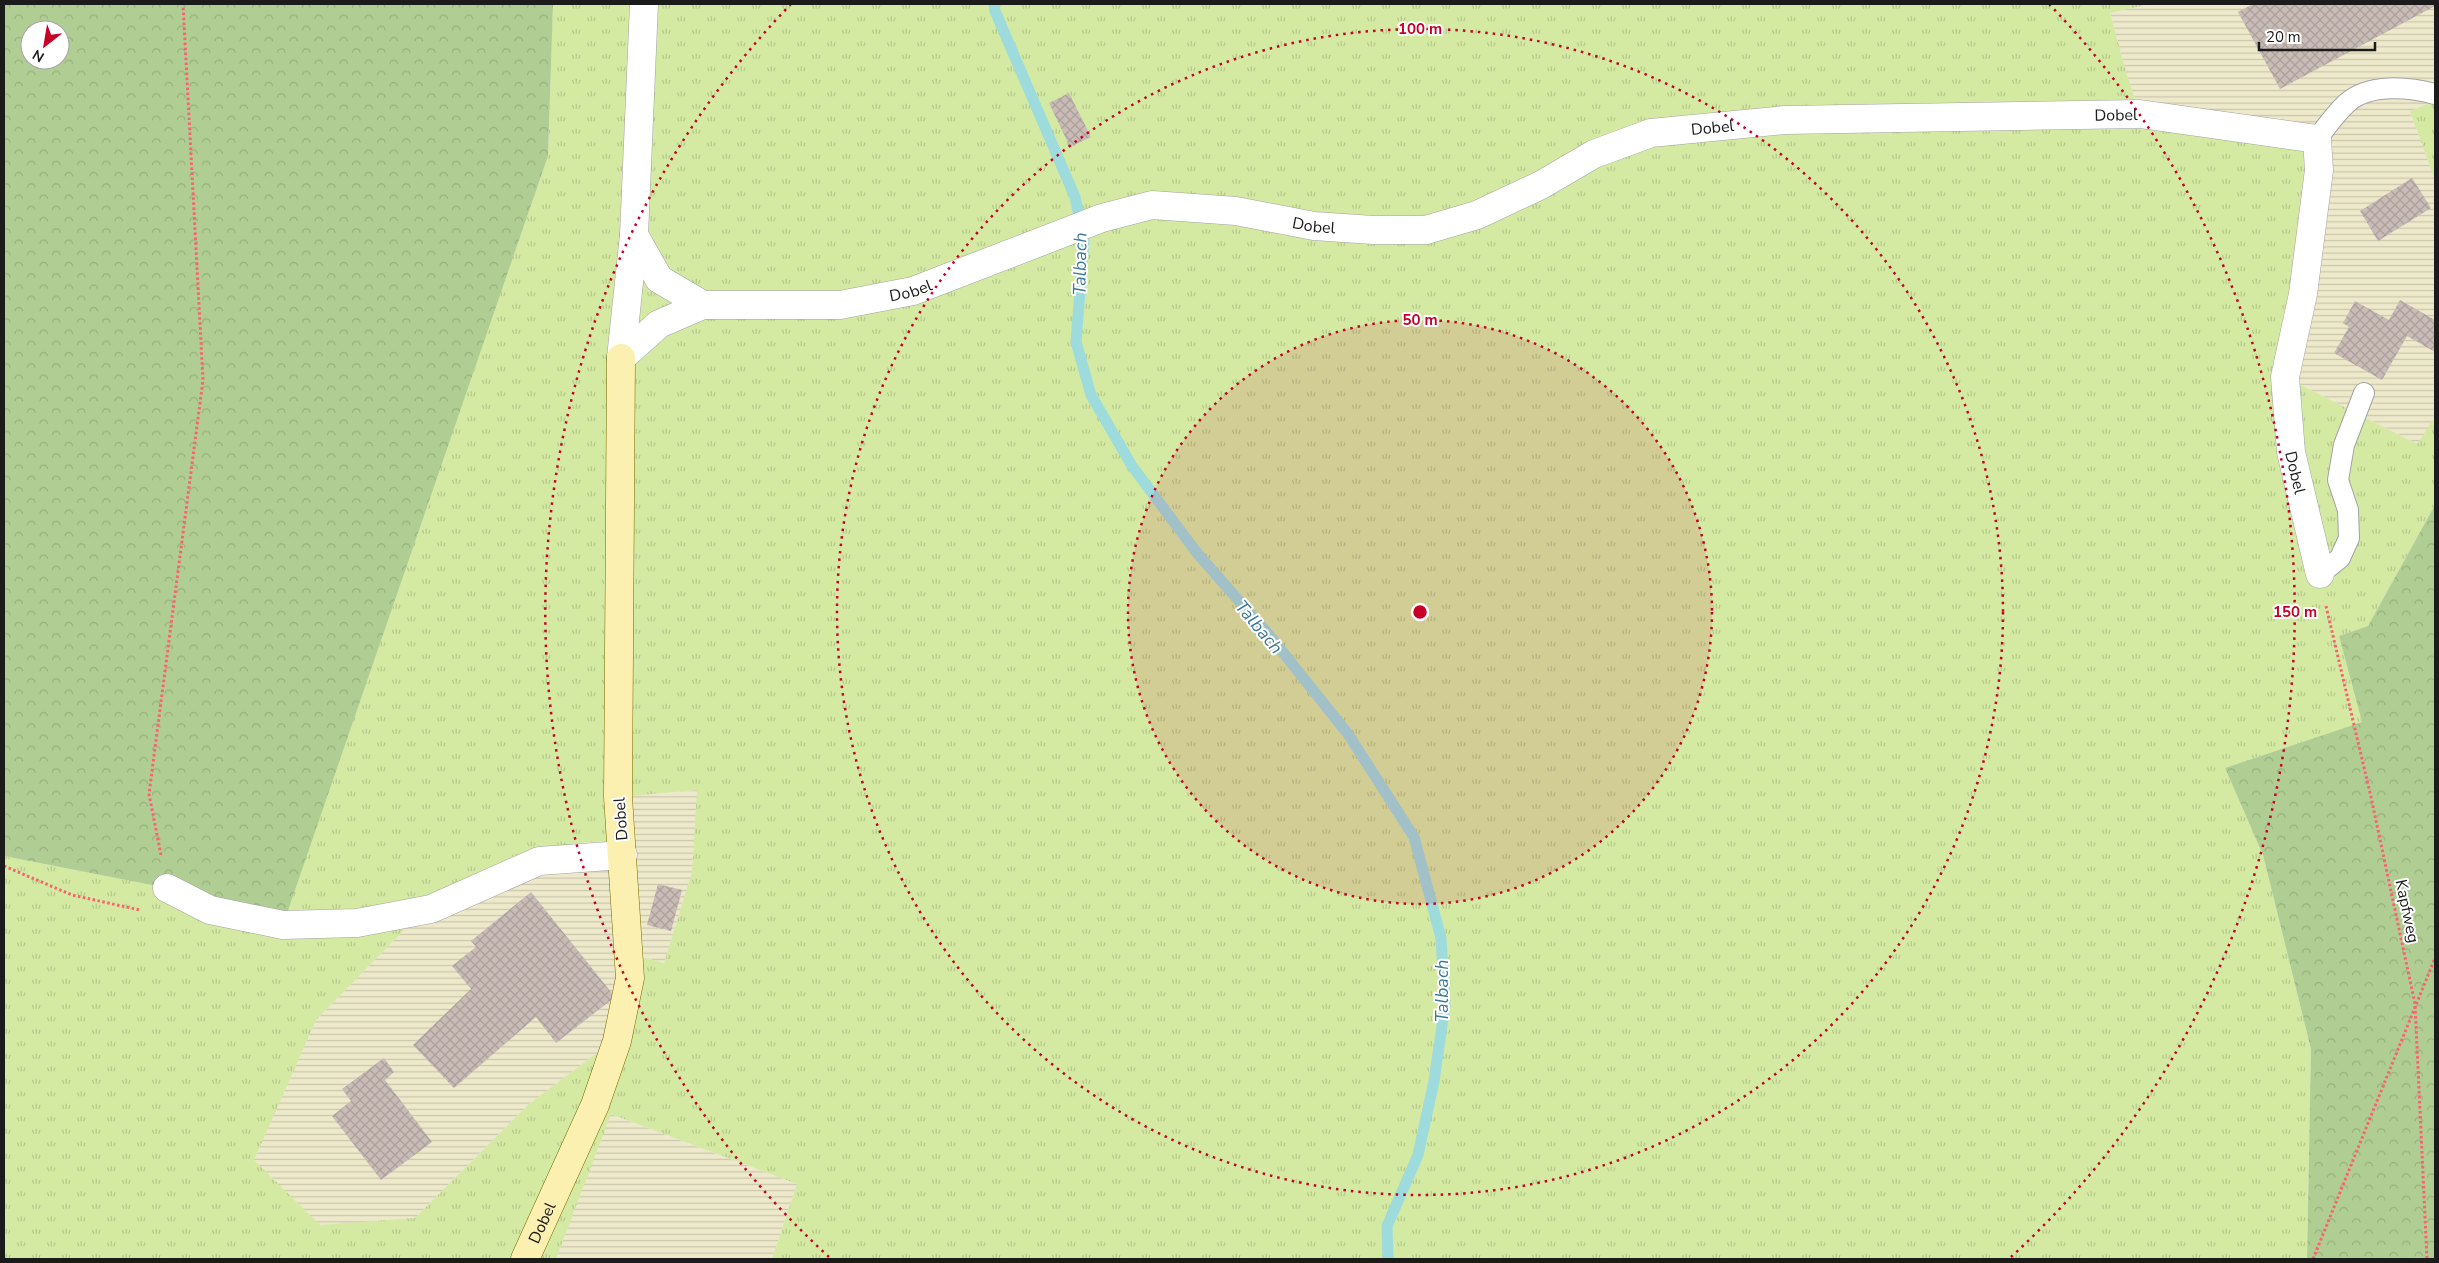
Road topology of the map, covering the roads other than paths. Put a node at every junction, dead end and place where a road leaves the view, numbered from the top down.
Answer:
1 (644, 4) edge
2 (2435, 94) edge
3 (2317, 138) junction
4 (634, 235) junction
5 (703, 305) junction
6 (621, 358) junction
7 (2364, 393) dead end
8 (2320, 574) joint
9 (623, 855) junction
10 (167, 888) road end
11 (525, 1259) edge

1 - 4 street, Dobel
2 - 3 lane
3 - 5 street, Dobel
3 - 8 street, Dobel
4 - 5 street
4 - 6 street, Dobel
5 - 6 street, Dobel
6 - 9 street, Dobel
7 - 8 lane
9 - 10 street
9 - 11 street, Dobel

